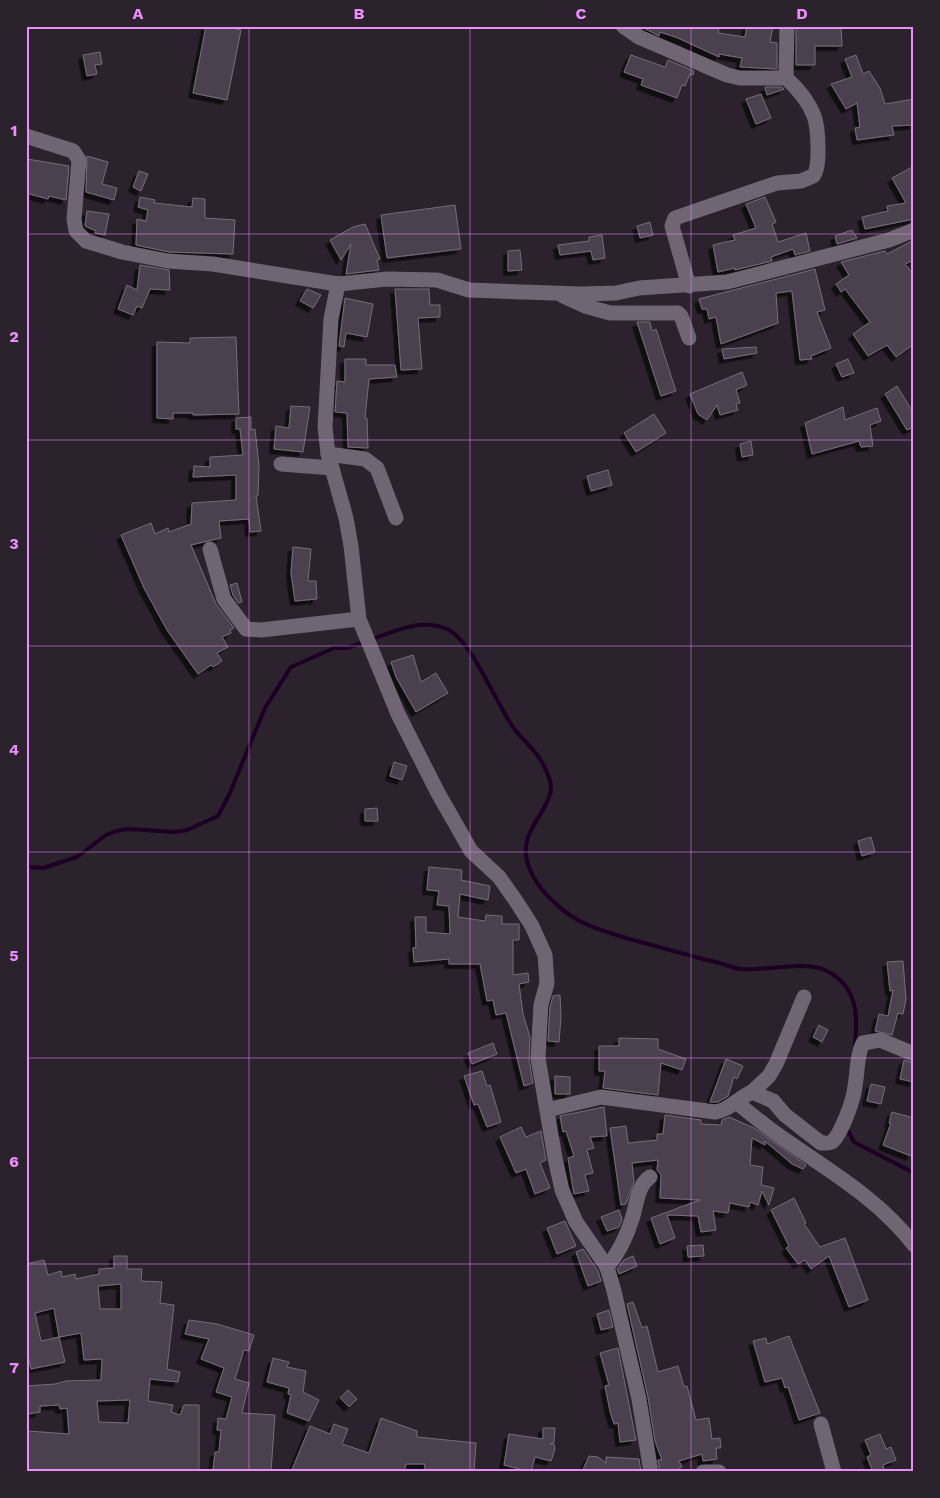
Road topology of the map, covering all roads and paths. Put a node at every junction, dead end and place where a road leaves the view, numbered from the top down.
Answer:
1 (623, 26) edge
2 (787, 26) edge
3 (786, 78) junction
4 (26, 136) edge
5 (914, 230) edge
6 (338, 284) junction
7 (689, 286) junction
8 (557, 292) junction
9 (689, 338) dead end
10 (330, 461) junction
11 (280, 464) dead end
12 (396, 518) dead end
13 (210, 549) dead end
14 (359, 619) junction
15 (804, 997) dead end
16 (914, 1054) edge
17 (752, 1092) junction
18 (736, 1102) junction
19 (547, 1110) junction
20 (650, 1177) dead end
21 (914, 1245) edge
22 (607, 1267) junction
23 (820, 1424) dead end
24 (651, 1472) edge
25 (703, 1472) edge
26 (719, 1472) edge
27 (834, 1472) edge

1 - 3 street
2 - 3 street
3 - 7 street
4 - 6 street
5 - 7 street
6 - 8 street
6 - 10 street
7 - 8 street
8 - 9 street
10 - 11 street
10 - 12 street
10 - 14 street
13 - 14 street
14 - 19 street
15 - 17 street
16 - 17 street
17 - 18 street
18 - 19 street
18 - 21 street
19 - 22 street
20 - 22 street
22 - 24 street
23 - 27 street
25 - 26 street

